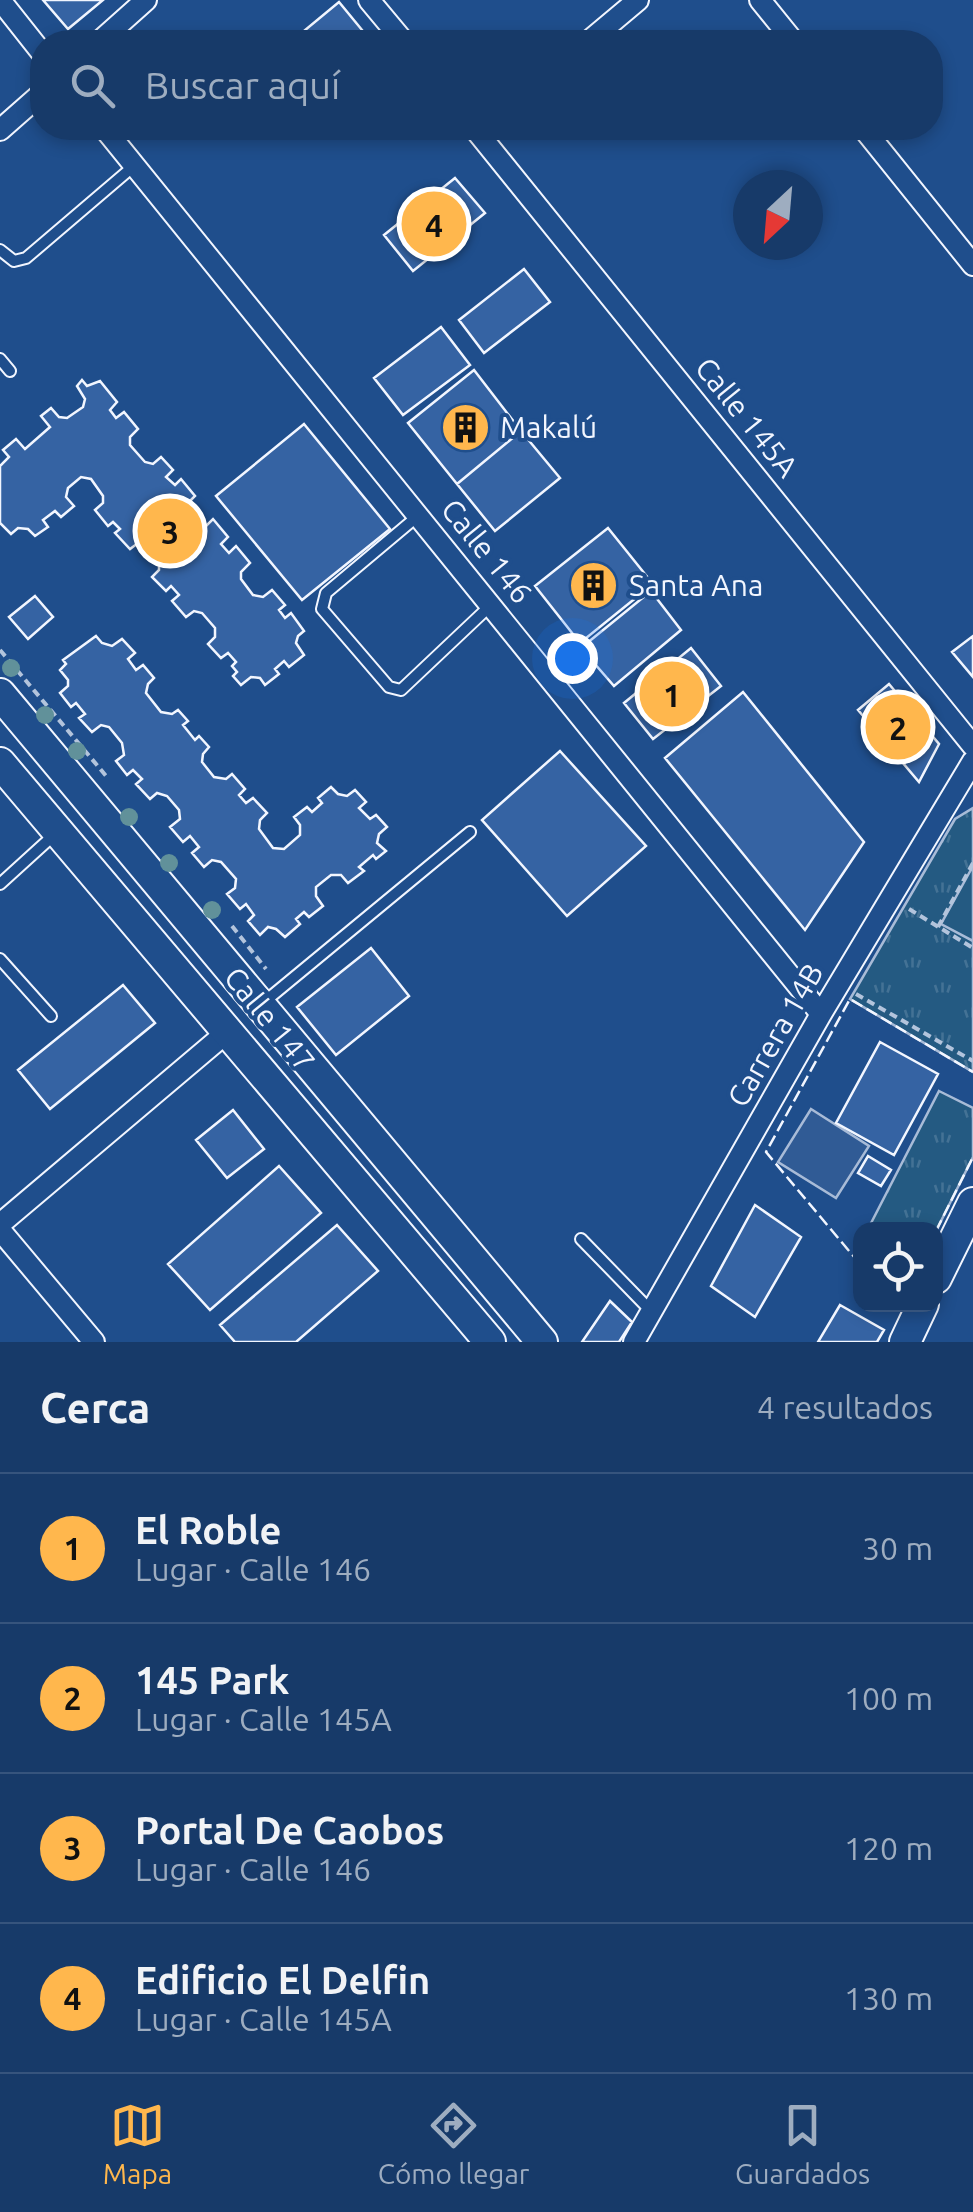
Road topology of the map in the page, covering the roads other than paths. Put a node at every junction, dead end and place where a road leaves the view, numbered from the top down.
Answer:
1 (0, 0) edge
2 (146, 0) edge
3 (369, 0) edge
4 (638, 0) edge
5 (760, 0) edge
6 (112, 30) edge
7 (394, 30) edge
8 (602, 30) edge
9 (784, 30) edge
10 (30, 38) edge
11 (30, 103) edge
12 (0, 130) edge
13 (114, 140) edge
14 (488, 140) edge
15 (873, 140) edge
16 (135, 166) junction
17 (0, 250) edge
18 (973, 264) edge
19 (0, 359) edge
20 (10, 371) dead end
21 (419, 515) junction
22 (492, 605) junction
23 (0, 694) edge
24 (973, 746) edge
25 (973, 761) edge
26 (0, 763) edge
27 (58, 832) junction
28 (470, 832) dead end
29 (0, 884) edge
30 (0, 959) edge
31 (260, 1006) junction
32 (821, 1014) junction
33 (51, 1016) dead end
34 (226, 1033) junction
35 (973, 1202) edge
36 (0, 1227) edge
37 (580, 1239) dead end
38 (943, 1264) edge
39 (652, 1312) junction
40 (919, 1312) edge
41 (94, 1342) edge
42 (490, 1342) edge
43 (542, 1342) edge
44 (634, 1342) edge
45 (905, 1342) edge

1 - 10 street
2 - 6 street
3 - 7 street
4 - 8 street
5 - 9 street
11 - 12 street
13 - 16 street, Calle 146
14 - 24 street, Calle 145A
15 - 18 street
16 - 17 lane
16 - 21 street, Calle 146
19 - 20 lane
21 - 22 street, Calle 146
21 - 22 lane
22 - 32 street, Calle 146
23 - 31 main road, Calle 147
25 - 32 street, Carrera 14B
26 - 27 main road, Calle 147
27 - 29 lane
27 - 34 main road, Calle 147
28 - 31 lane
30 - 33 lane
31 - 43 main road, Calle 147
32 - 39 street, Carrera 14B
34 - 36 street
34 - 42 main road, Calle 147
35 - 38 main road
36 - 41 street
37 - 39 lane
39 - 44 street, Carrera 14B
40 - 45 main road

